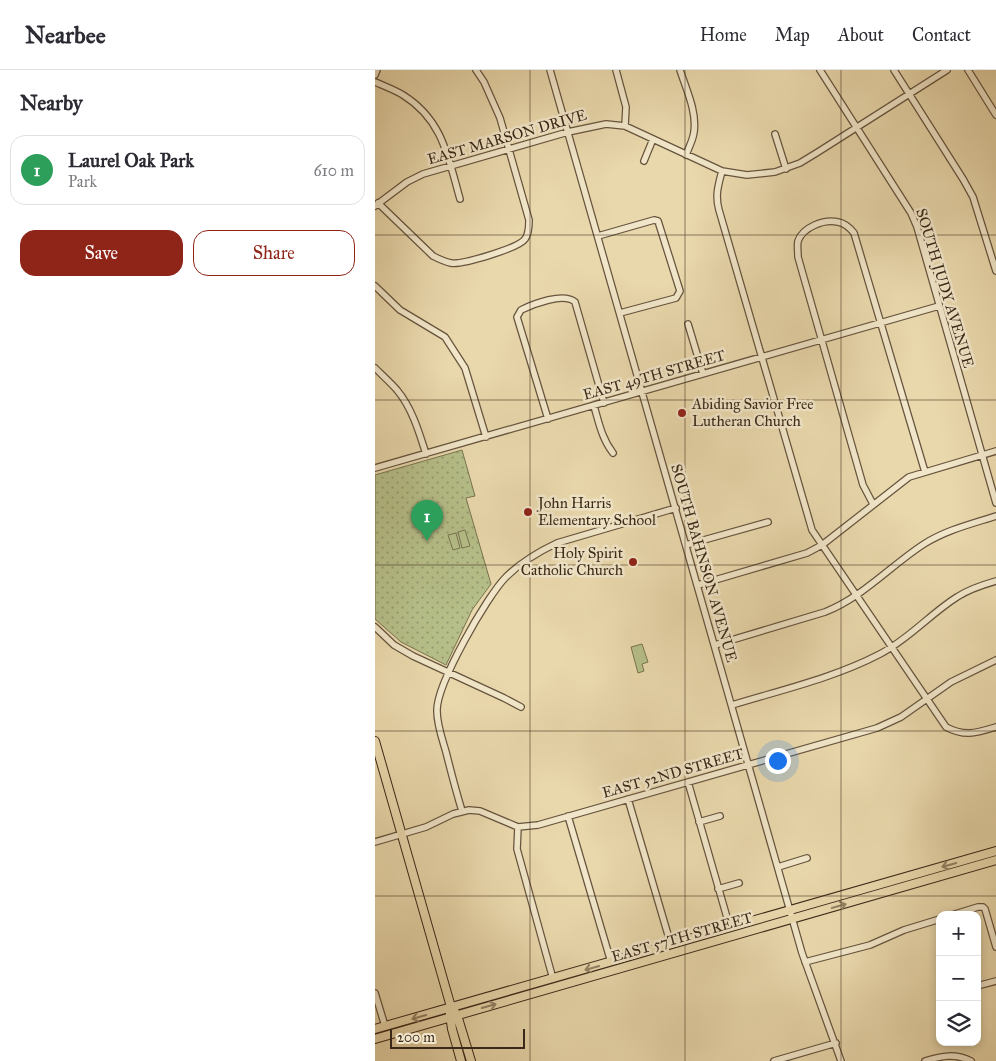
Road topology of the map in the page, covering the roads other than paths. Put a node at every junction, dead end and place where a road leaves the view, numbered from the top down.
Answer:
1 (377, 70) edge
2 (476, 70) edge
3 (550, 70) edge
4 (616, 70) edge
5 (680, 70) edge
6 (820, 70) edge
7 (894, 70) edge
8 (947, 70) edge
9 (968, 70) edge
10 (375, 75) edge
11 (375, 82) edge
12 (909, 94) junction
13 (996, 115) edge
14 (625, 126) junction
15 (857, 127) junction
16 (568, 132) junction
17 (775, 134) dead end
18 (653, 139) junction
19 (508, 148) junction
20 (686, 155) junction
21 (644, 161) dead end
22 (451, 166) junction
23 (787, 169) junction
24 (722, 171) junction
25 (460, 198) dead end
26 (377, 205) edge
27 (598, 236) junction
28 (996, 271) edge
29 (375, 286) edge
30 (939, 306) junction
31 (620, 313) junction
32 (880, 323) junction
33 (687, 324) dead end
34 (822, 339) junction
35 (761, 358) junction
36 (375, 368) edge
37 (703, 374) junction
38 (642, 392) junction
39 (603, 403) junction
40 (594, 406) junction
41 (548, 419) junction
42 (486, 437) junction
43 (996, 452) edge
44 (613, 453) dead end
45 (426, 454) junction
46 (982, 455) junction
47 (375, 468) edge
48 (925, 472) junction
49 (996, 503) edge
50 (873, 504) junction
51 (676, 508) junction
52 (996, 516) edge
53 (768, 522) dead end
54 (686, 545) junction
55 (822, 545) junction
56 (996, 581) edge
57 (697, 585) junction
58 (857, 596) junction
59 (375, 627) edge
60 (715, 645) junction
61 (891, 647) junction
62 (996, 660) edge
63 (449, 673) junction
64 (926, 700) junction
65 (732, 704) junction
66 (521, 707) dead end
67 (996, 727) edge
68 (375, 741) edge
69 (749, 764) junction
70 (688, 782) junction
71 (629, 799) junction
72 (461, 811) junction
73 (568, 816) junction
74 (720, 816) dead end
75 (699, 822) junction
76 (519, 826) junction
77 (401, 834) junction
78 (375, 842) edge
79 (996, 851) edge
80 (807, 858) dead end
81 (996, 860) edge
82 (778, 867) junction
83 (739, 883) dead end
84 (718, 889) junction
85 (966, 911) edge
86 (792, 915) junction
87 (936, 920) edge
88 (730, 928) junction
89 (671, 946) junction
90 (996, 947) edge
91 (611, 962) junction
92 (805, 962) junction
93 (553, 979) junction
94 (996, 981) edge
95 (981, 985) edge
96 (375, 993) edge
97 (451, 1007) junction
98 (453, 1016) junction
99 (385, 1026) junction
100 (375, 1029) edge
101 (375, 1038) edge
102 (836, 1043) junction
103 (461, 1061) edge
104 (471, 1061) edge
105 (774, 1061) edge
106 (841, 1061) edge
107 (925, 1061) edge
108 (971, 1061) edge

1 - 10 street
2 - 19 street
3 - 16 street, SOUTH BAHNSON AVENUE
4 - 14 street
5 - 20 street
6 - 15 street, SOUTH JUDY AVENUE
7 - 12 street
8 - 12 street, EAST MARSON DRIVE
9 - 13 street
11 - 22 street
12 - 15 street, EAST MARSON DRIVE
12 - 28 street
14 - 16 street, EAST MARSON DRIVE
14 - 18 street, EAST MARSON DRIVE
15 - 23 street, EAST MARSON DRIVE
15 - 30 street, SOUTH JUDY AVENUE
16 - 19 street, EAST MARSON DRIVE
16 - 27 street, SOUTH BAHNSON AVENUE
17 - 23 street
18 - 20 street, EAST MARSON DRIVE
18 - 21 street
19 - 22 street, EAST MARSON DRIVE
19 - 26 street
20 - 24 street, EAST MARSON DRIVE
22 - 25 street
22 - 26 street, EAST MARSON DRIVE
23 - 24 street, EAST MARSON DRIVE
24 - 35 street
27 - 31 street, SOUTH BAHNSON AVENUE
27 - 31 street
29 - 42 street
30 - 32 street, EAST 49TH STREET
30 - 46 street, SOUTH JUDY AVENUE
31 - 38 street, SOUTH BAHNSON AVENUE
32 - 34 street, EAST 49TH STREET
32 - 34 street
32 - 48 street
33 - 37 street
34 - 35 street, EAST 49TH STREET
34 - 50 street
35 - 37 street, EAST 49TH STREET
35 - 55 street
36 - 45 street
37 - 38 street, EAST 49TH STREET
38 - 39 street, EAST 49TH STREET
38 - 51 street, SOUTH BAHNSON AVENUE
39 - 40 street, EAST 49TH STREET
39 - 41 street
40 - 41 street, EAST 49TH STREET
40 - 44 street
41 - 42 street, EAST 49TH STREET
42 - 45 street, EAST 49TH STREET
43 - 46 street
45 - 47 street, EAST 49TH STREET
46 - 48 street
46 - 49 street, SOUTH JUDY AVENUE
48 - 50 street
50 - 55 street
51 - 54 street, SOUTH BAHNSON AVENUE
51 - 63 street
52 - 58 street
53 - 54 street
54 - 57 street, SOUTH BAHNSON AVENUE
55 - 57 street
55 - 58 street
56 - 61 street
57 - 60 street, SOUTH BAHNSON AVENUE
58 - 60 street
58 - 61 street
59 - 63 street
60 - 65 street, SOUTH BAHNSON AVENUE
61 - 64 street
61 - 65 street
62 - 64 street, EAST 52ND STREET
63 - 66 street
63 - 72 street
64 - 67 street
64 - 69 street, EAST 52ND STREET
65 - 69 street, SOUTH BAHNSON AVENUE
68 - 77 main road
69 - 70 street, EAST 52ND STREET
69 - 82 street, SOUTH BAHNSON AVENUE
70 - 71 street, EAST 52ND STREET
70 - 75 street
71 - 73 street, EAST 52ND STREET
71 - 89 street
72 - 76 street, EAST 52ND STREET
72 - 77 street
73 - 76 street, EAST 52ND STREET
73 - 91 street
74 - 75 street
75 - 84 street
76 - 93 street
77 - 78 street
77 - 97 main road
79 -> 86 main road, EAST 57TH STREET
80 - 82 street
86 -> 81 main road, EAST 57TH STREET
82 - 86 street, SOUTH BAHNSON AVENUE
83 - 84 street
84 - 88 street
85 - 90 street
86 - 88 main road, EAST 57TH STREET
86 - 92 street, SOUTH BAHNSON AVENUE
98 -> 86 main road, EAST 57TH STREET
87 - 92 street
88 - 89 main road, EAST 57TH STREET
89 - 91 main road, EAST 57TH STREET
91 -> 93 main road, EAST 57TH STREET
92 - 102 street, SOUTH BAHNSON AVENUE
93 - 97 main road, EAST 57TH STREET
94 - 95 street
96 - 99 street
97 - 98 main road
97 -> 99 main road, EAST 57TH STREET
98 - 101 main road, EAST 57TH STREET
98 - 103 main road
98 - 104 main road
99 - 100 main road, EAST 57TH STREET
102 - 105 street
102 - 106 street, SOUTH BAHNSON AVENUE
107 - 108 street

